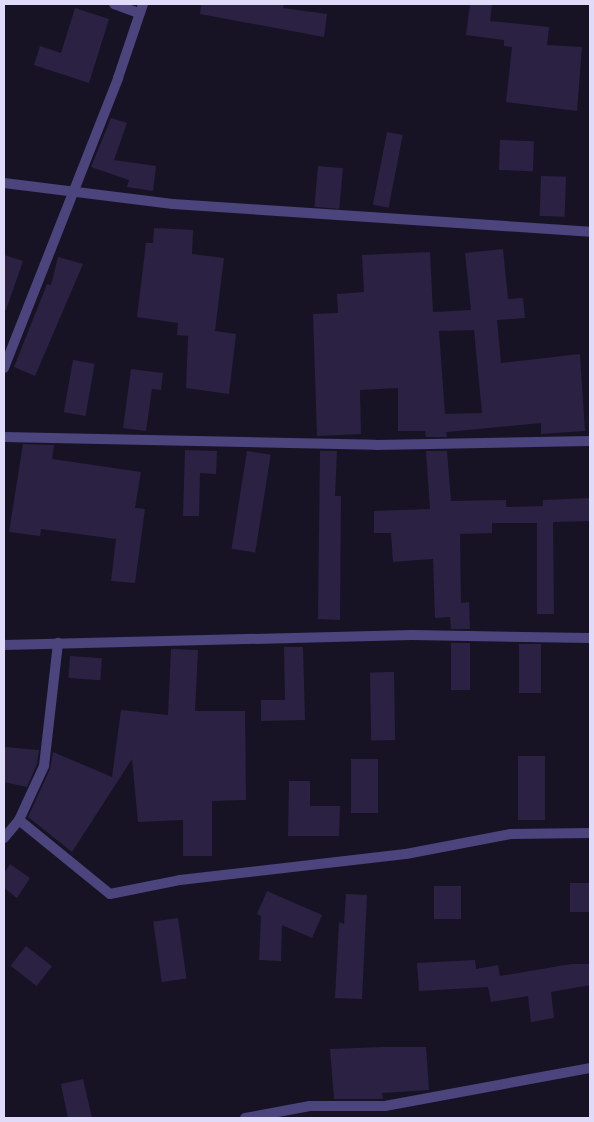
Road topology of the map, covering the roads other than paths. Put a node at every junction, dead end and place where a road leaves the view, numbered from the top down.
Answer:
1 (114, 4) edge
2 (141, 8) edge
3 (4, 184) edge
4 (71, 193) junction
5 (590, 232) edge
6 (4, 368) edge
7 (4, 437) edge
8 (590, 441) edge
9 (590, 638) edge
10 (58, 643) junction
11 (4, 645) edge
12 (19, 820) junction
13 (590, 833) edge
14 (4, 838) edge
15 (590, 1068) edge
16 (245, 1118) edge

1 - 2 street
2 - 4 street
3 - 4 street
4 - 5 street
4 - 6 street
7 - 8 street
9 - 10 street
10 - 11 street
10 - 12 street
12 - 13 street
12 - 14 street
15 - 16 street

